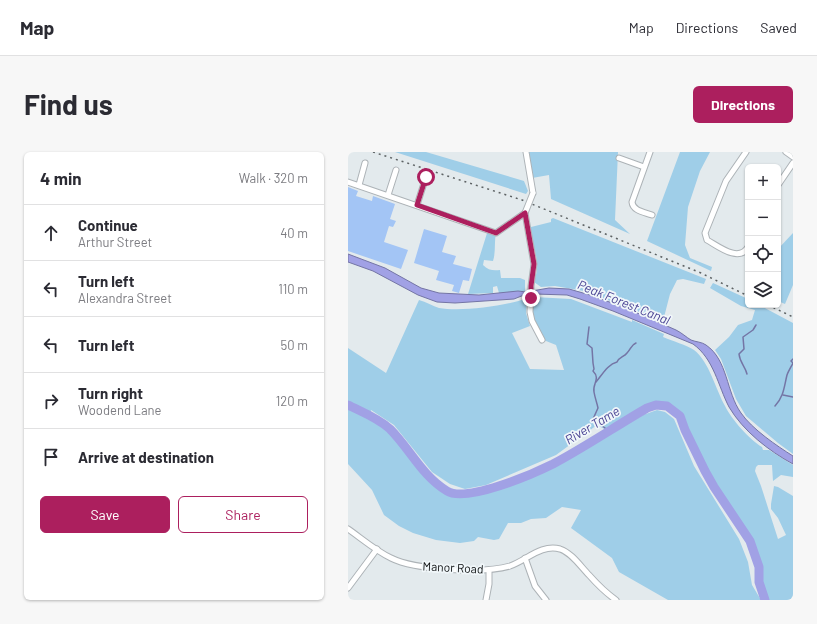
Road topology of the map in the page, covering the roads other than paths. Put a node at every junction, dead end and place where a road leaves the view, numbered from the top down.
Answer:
1 (526, 152) edge
2 (650, 152) edge
3 (746, 152) edge
4 (786, 152) edge
5 (793, 157) edge
6 (619, 158) dead end
7 (365, 163) dead end
8 (793, 163) edge
9 (644, 167) junction
10 (396, 170) dead end
11 (426, 177) dead end
12 (781, 181) edge
13 (348, 182) edge
14 (358, 185) junction
15 (388, 195) junction
16 (417, 205) junction
17 (525, 213) junction
18 (652, 215) dead end
19 (745, 251) edge
20 (542, 340) dead end
21 (348, 529) edge
22 (377, 549) junction
23 (525, 558) junction
24 (488, 570) junction
25 (348, 588) edge
26 (486, 600) edge
27 (546, 600) edge
28 (616, 600) edge

1 - 17 street, bridge
2 - 9 street
3 - 19 street
4 - 5 street
6 - 9 street
7 - 14 street
8 - 12 street
9 - 18 street
10 - 15 street
11 - 16 street
13 - 14 street
14 - 15 street
15 - 16 street
16 - 17 street
17 - 20 street
21 - 22 street, Manor Road
22 - 24 street, Manor Road
22 - 25 street
23 - 24 street, Manor Road
23 - 27 street
23 - 28 street, Manor Road
24 - 26 street

